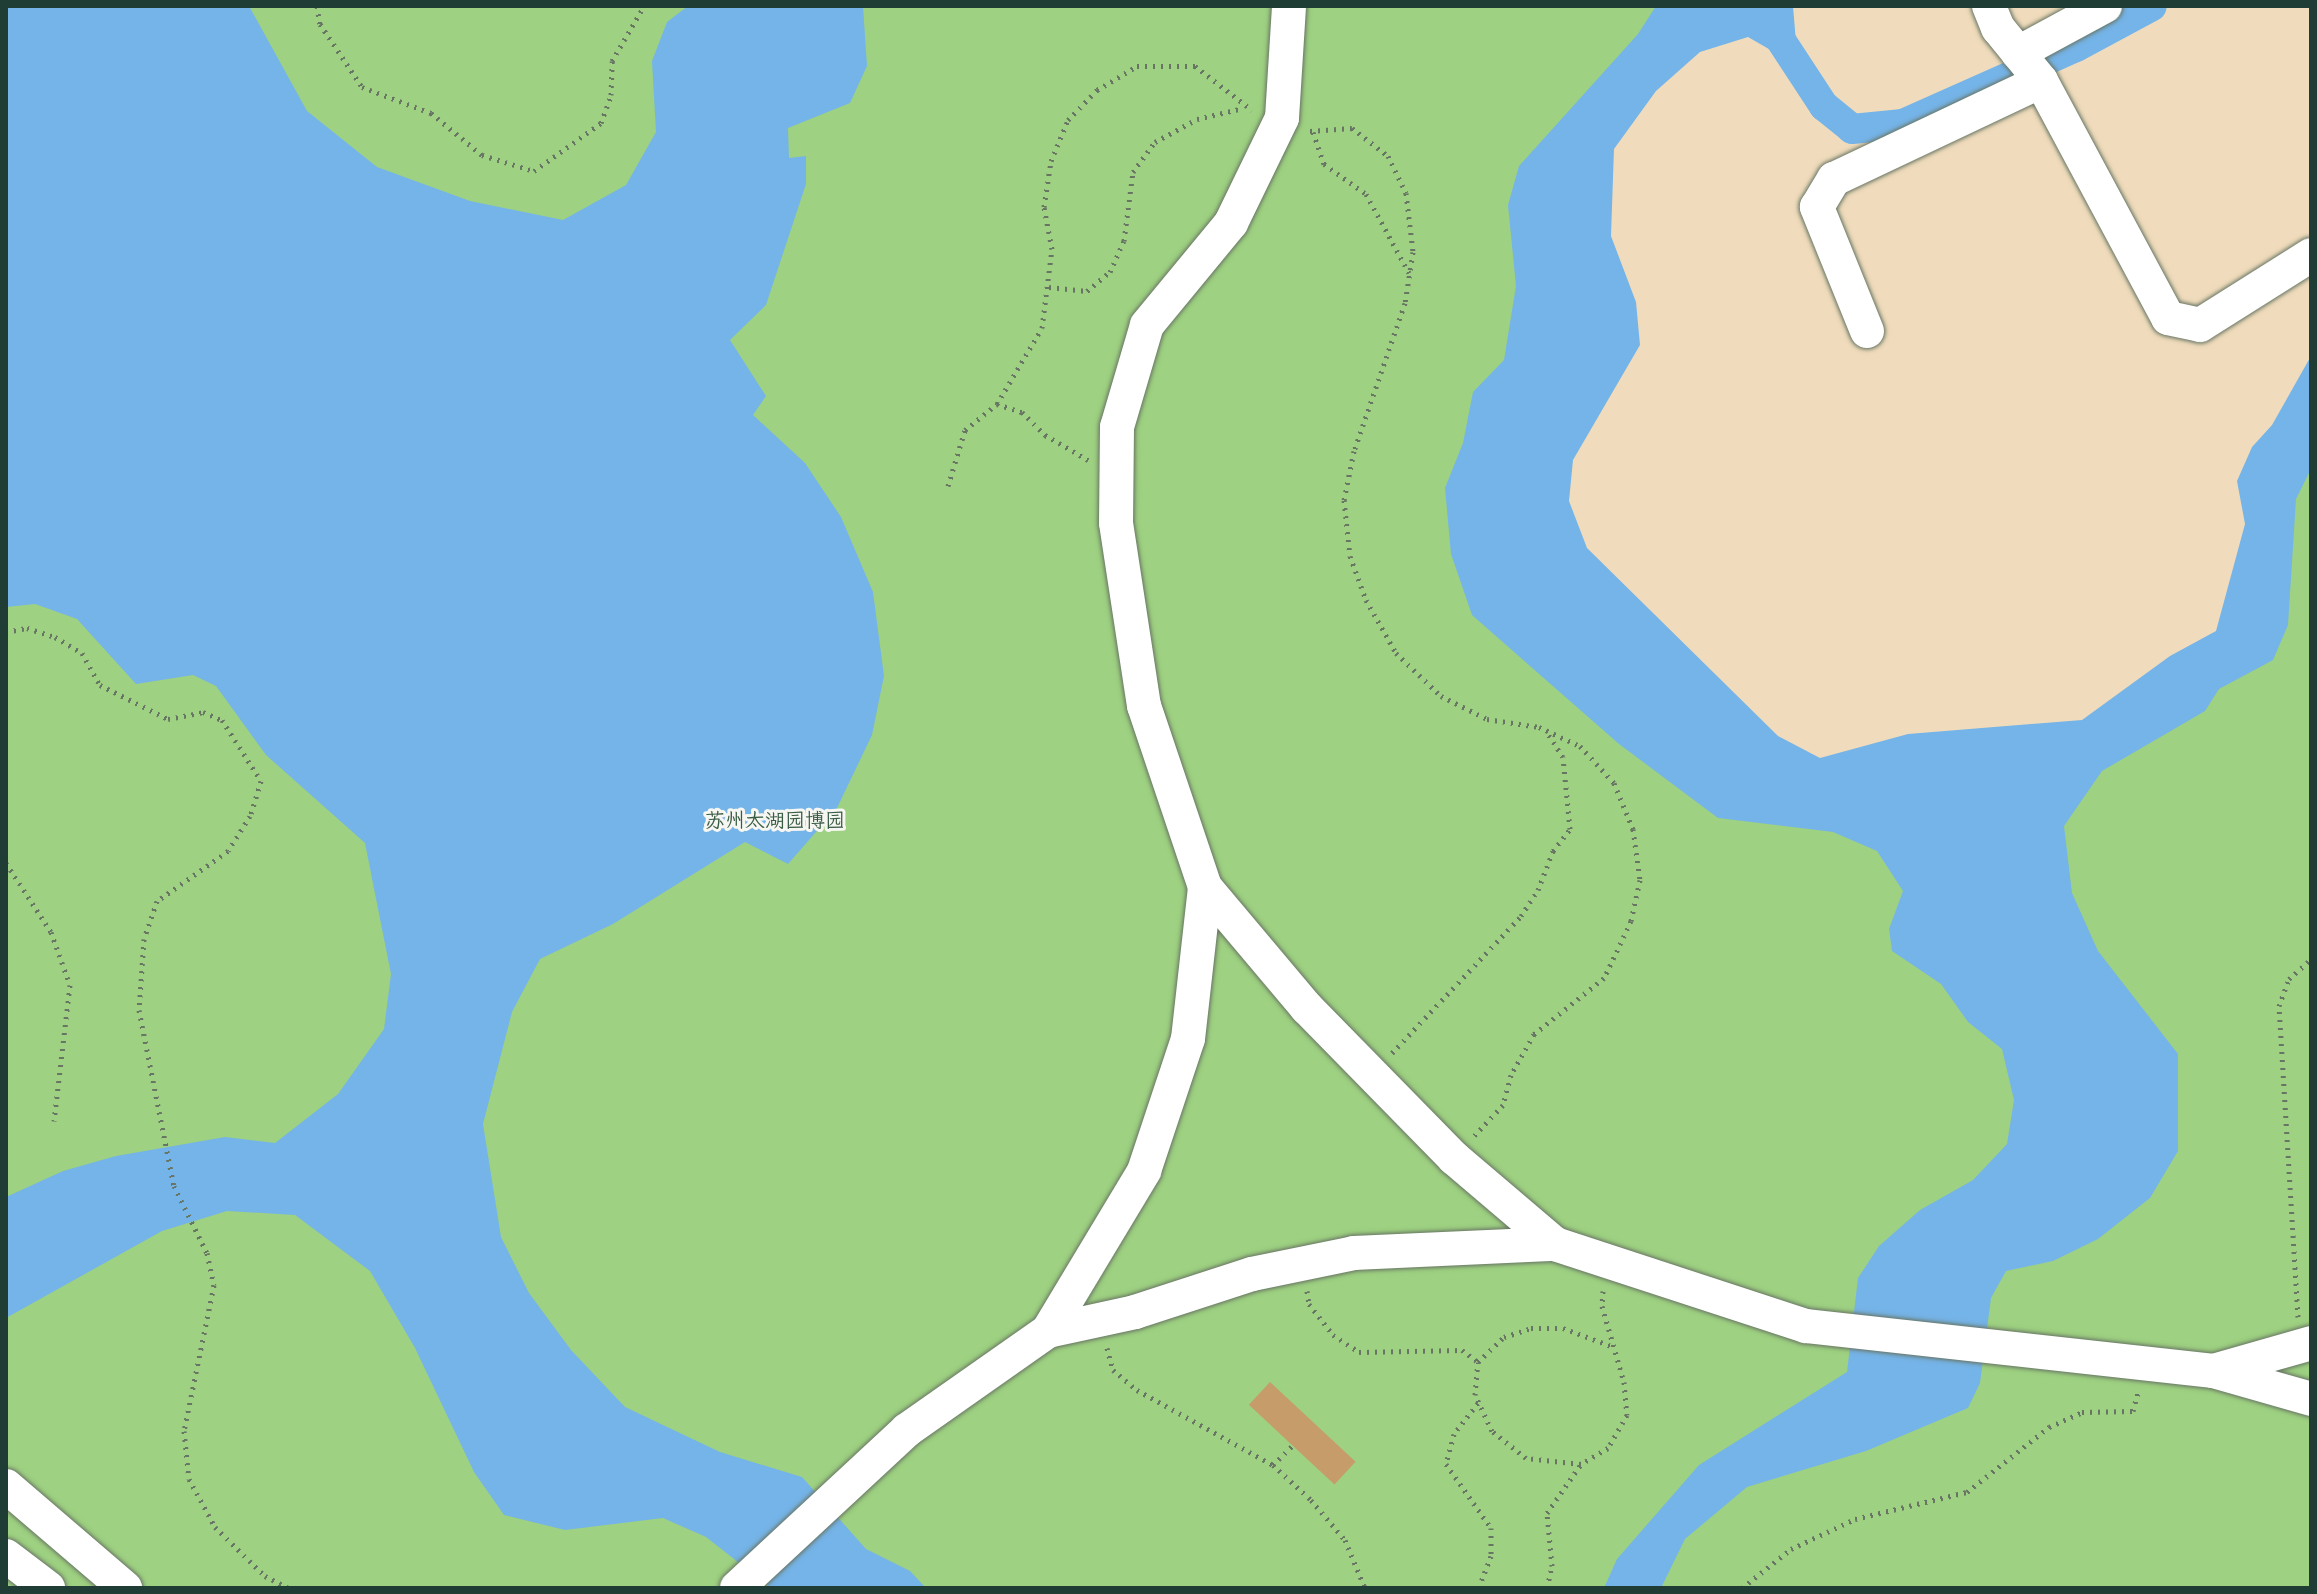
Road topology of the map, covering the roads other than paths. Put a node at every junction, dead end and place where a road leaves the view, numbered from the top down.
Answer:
1 (1289, 6) edge
2 (1989, 6) edge
3 (2105, 6) edge
4 (2018, 53) junction
5 (2041, 81) junction
6 (2311, 255) edge
7 (1867, 331) dead end
8 (1205, 887) junction
9 (1555, 1244) junction
10 (1048, 1331) junction
11 (2306, 1345) edge
12 (2213, 1371) junction
13 (2311, 1399) edge
14 (6, 1486) edge
15 (6, 1556) edge
16 (48, 1588) edge
17 (125, 1588) edge
18 (737, 1588) edge

1 - 8 street
2 - 4 street
3 - 4 street
4 - 5 street
5 - 6 street
5 - 7 street
8 - 9 street
8 - 10 street
9 - 10 street
9 - 12 street
10 - 18 street
11 - 12 street
12 - 13 street
14 - 17 street
15 - 16 street

